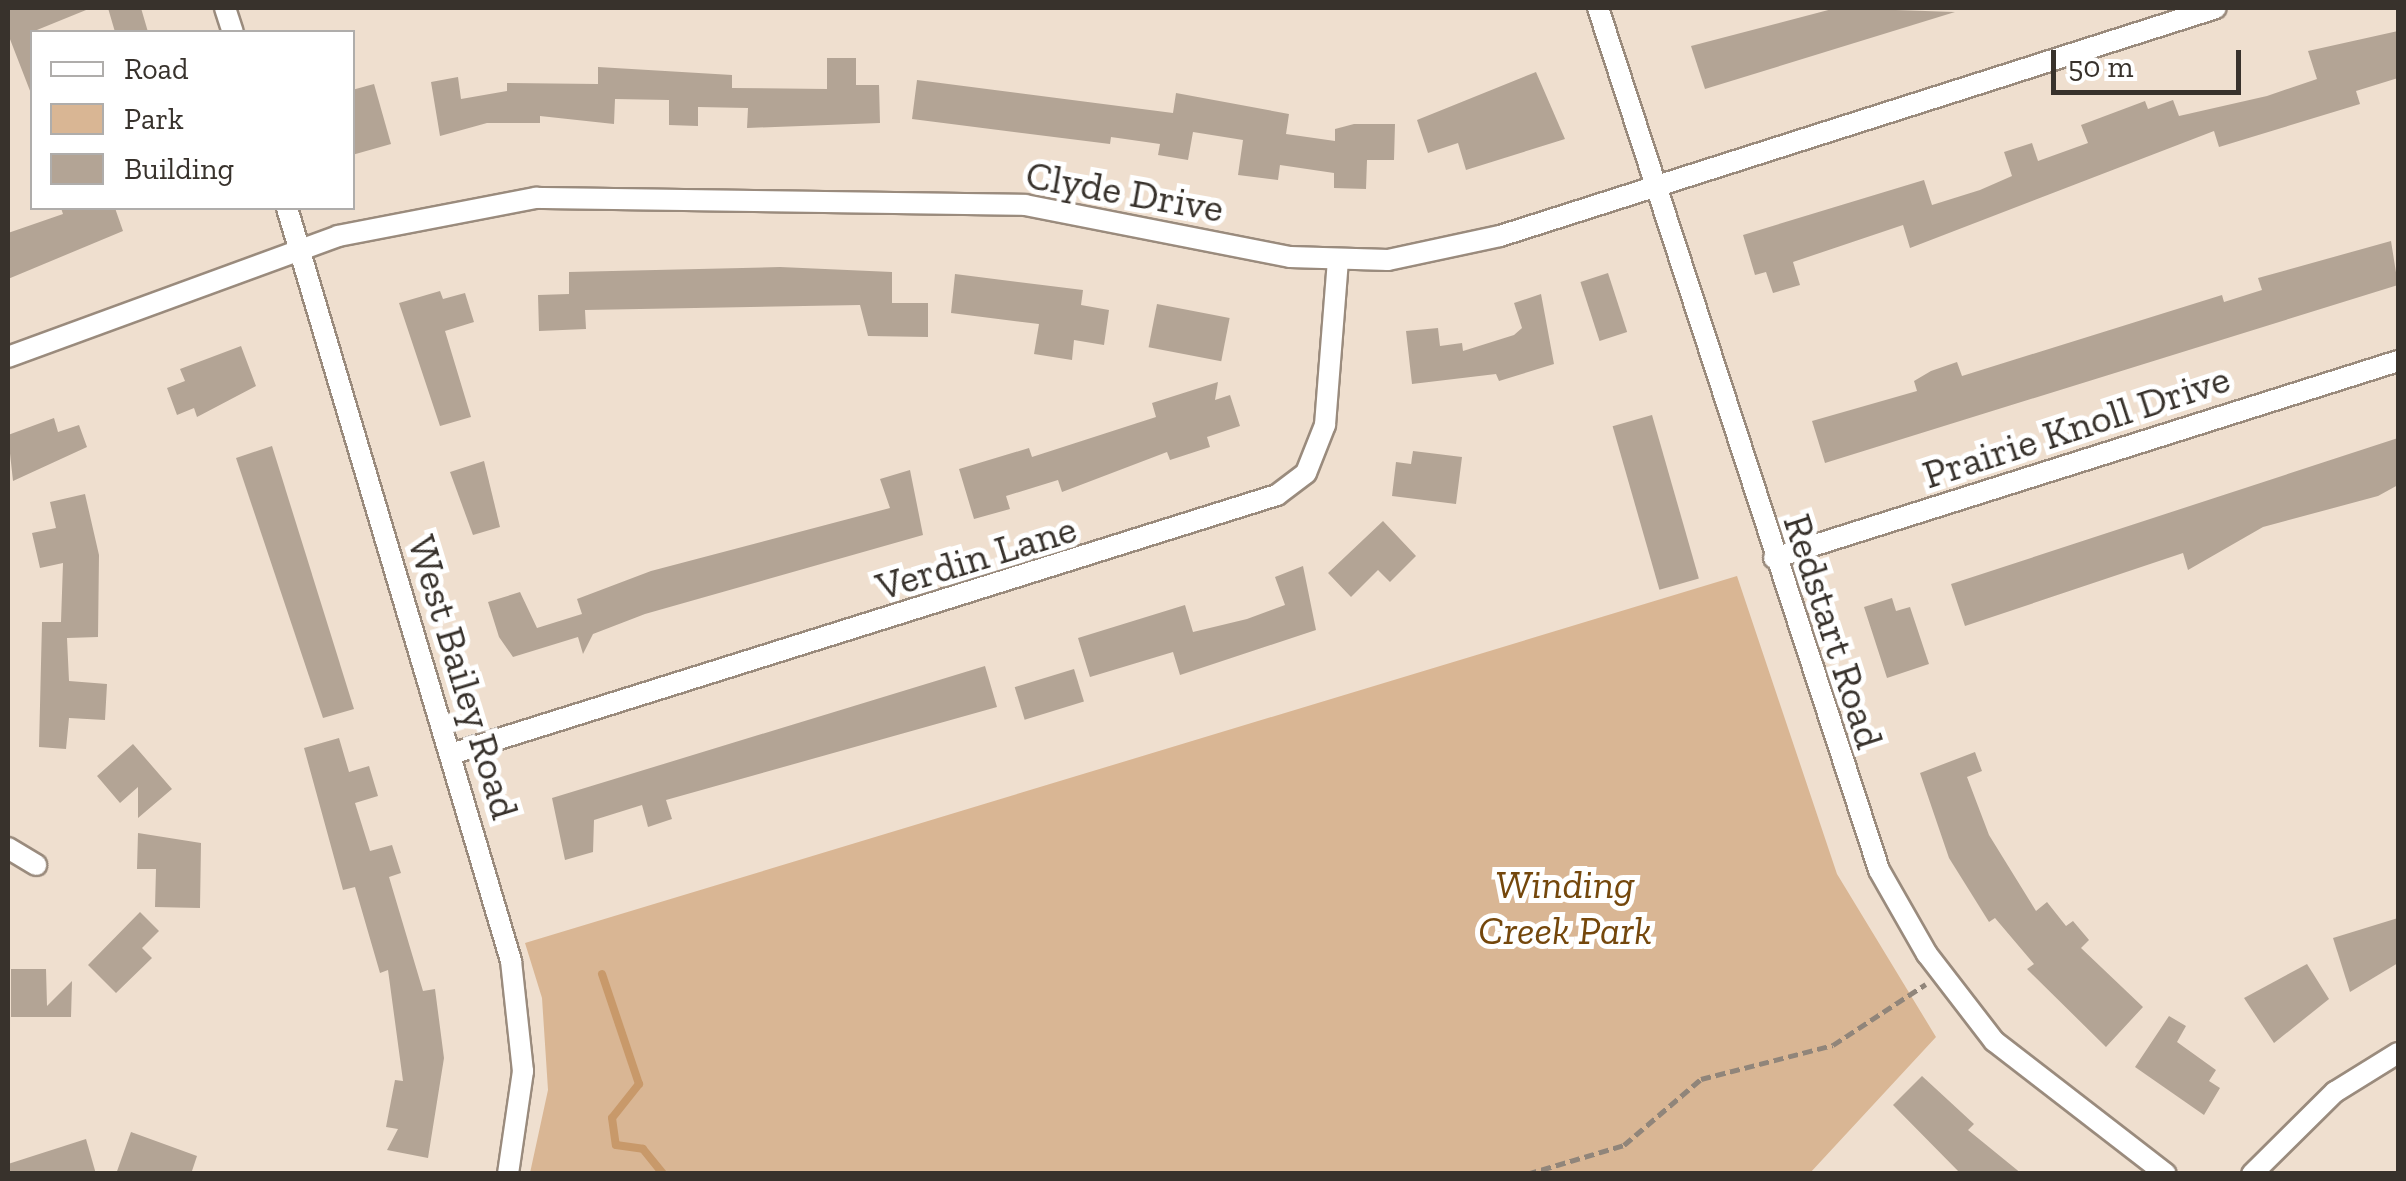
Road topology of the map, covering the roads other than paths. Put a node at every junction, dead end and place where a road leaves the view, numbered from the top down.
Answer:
1 (1598, 8) edge
2 (2216, 8) edge
3 (1654, 184) junction
4 (288, 210) edge
5 (298, 249) junction
6 (1338, 260) junction
7 (8, 357) edge
8 (2398, 361) edge
9 (1774, 558) junction
10 (450, 754) junction
11 (8, 848) edge
12 (36, 864) dead end
13 (2398, 1053) edge
14 (508, 1174) edge
15 (2166, 1174) edge
16 (2252, 1174) edge

1 - 3 street, Redstart Road
2 - 3 street, Clyde Drive
3 - 6 street, Clyde Drive
3 - 9 street, Redstart Road
4 - 5 street, West Bailey Road
5 - 6 street, Clyde Drive
5 - 7 street, Clyde Drive
5 - 10 street, West Bailey Road
6 - 10 street, Verdin Lane
8 - 9 street, Prairie Knoll Drive
9 - 15 street, Redstart Road
10 - 14 street, West Bailey Road
11 - 12 street
13 - 16 street

